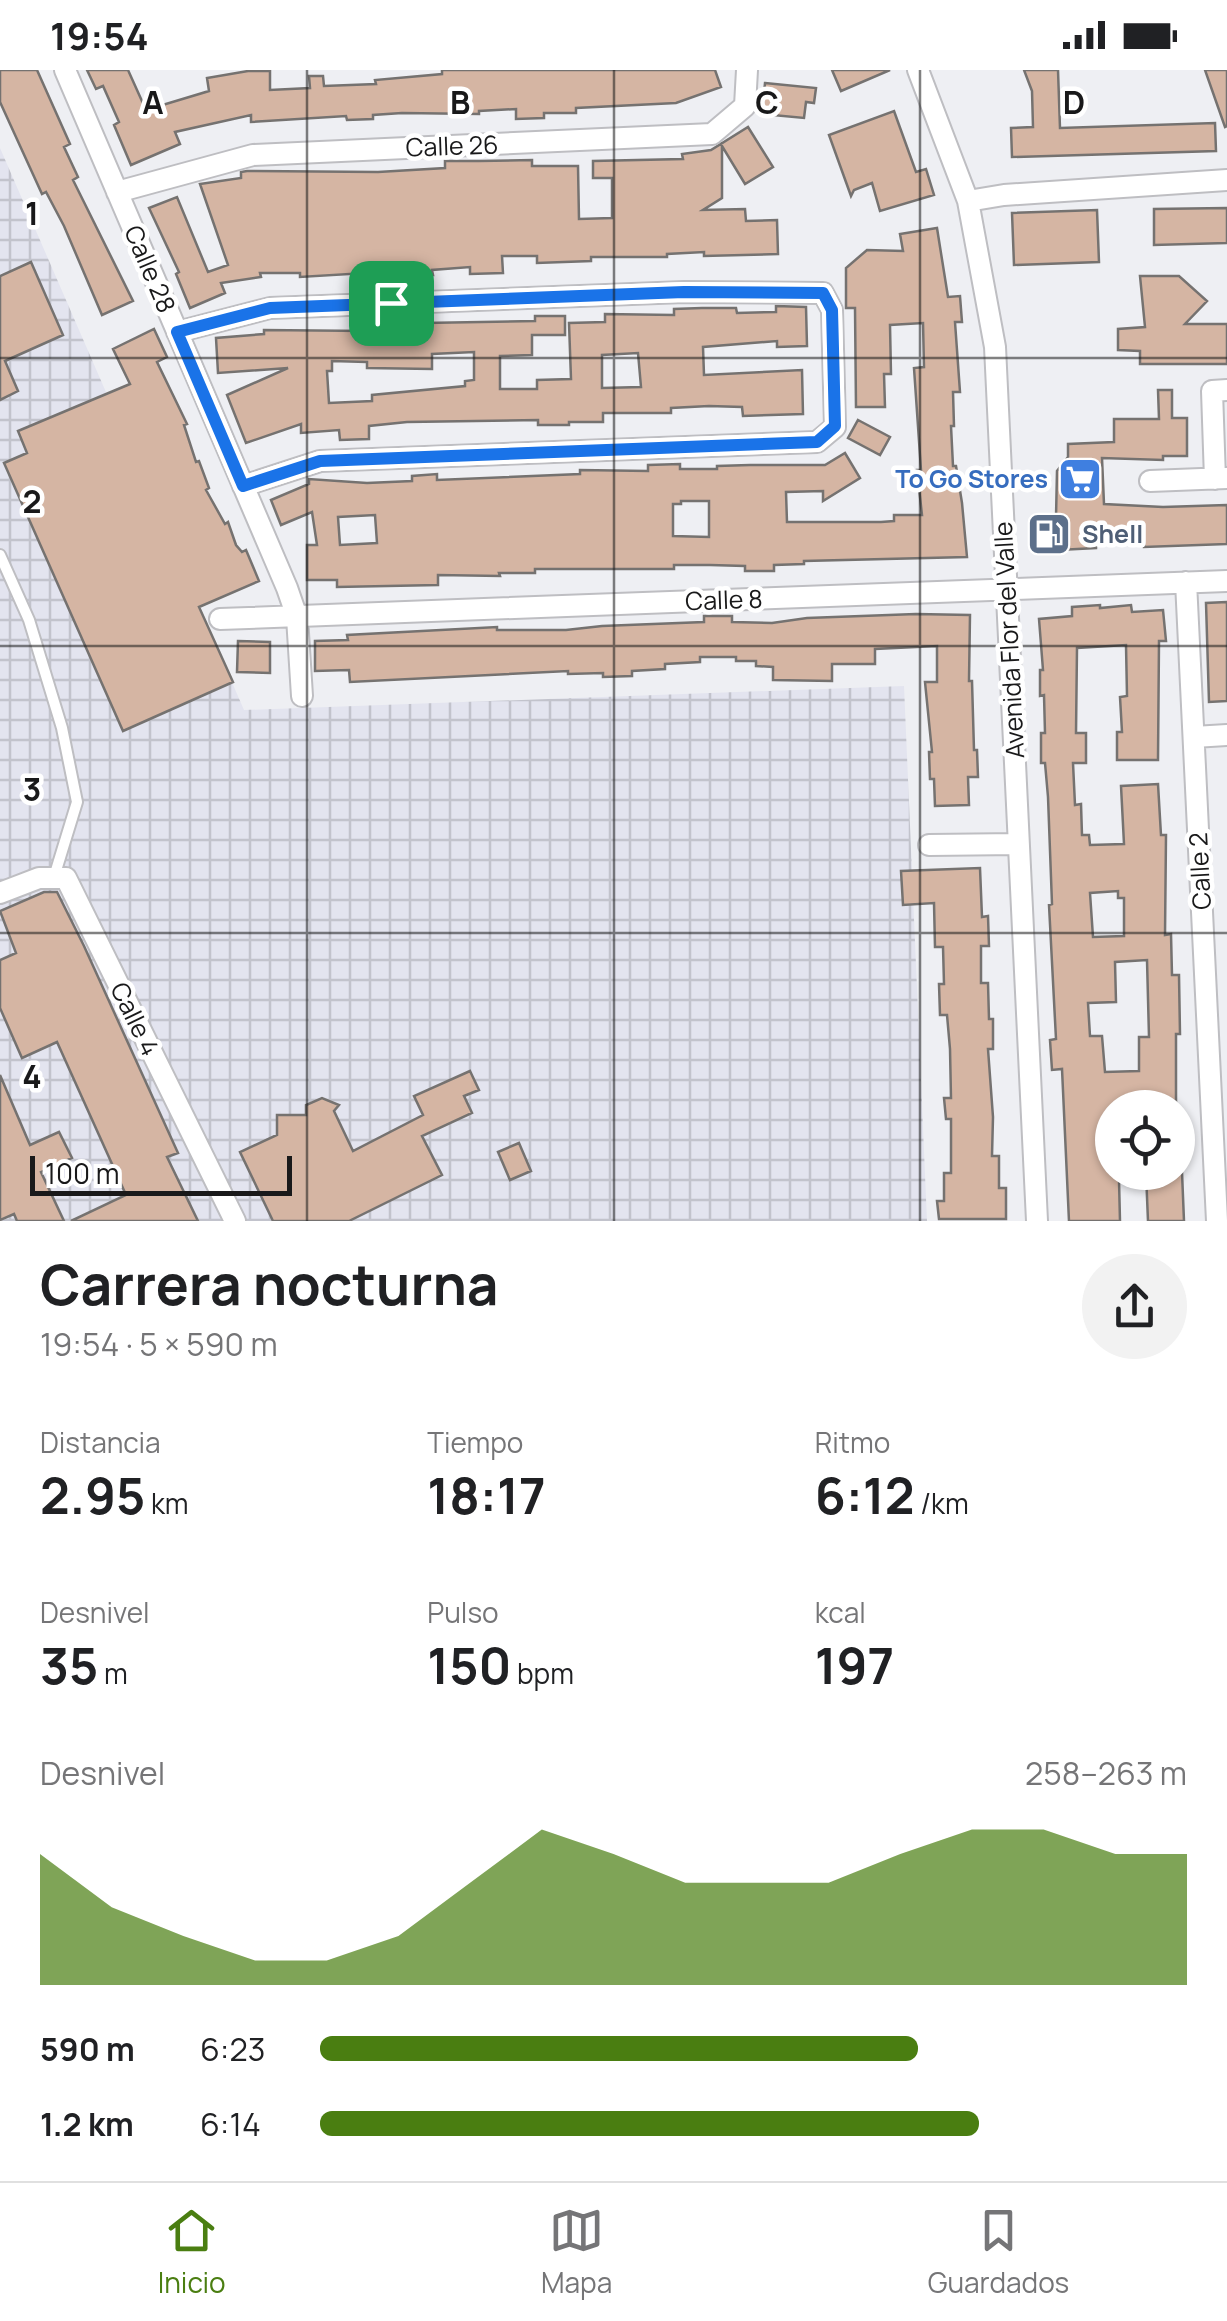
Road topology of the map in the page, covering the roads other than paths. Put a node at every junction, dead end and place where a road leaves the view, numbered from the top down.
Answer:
1 (65, 70) edge
2 (747, 70) edge
3 (918, 70) edge
4 (1227, 180) edge
5 (117, 192) junction
6 (968, 201) junction
7 (177, 332) junction
8 (1227, 390) edge
9 (1221, 479) edge
10 (1150, 482) dead end
11 (243, 486) junction
12 (0, 555) edge
13 (1227, 581) edge
14 (1186, 582) junction
15 (1007, 589) junction
16 (297, 618) junction
17 (220, 619) dead end
18 (302, 696) dead end
19 (1227, 735) edge
20 (1194, 737) junction
21 (1018, 844) junction
22 (928, 845) dead end
23 (54, 877) junction
24 (0, 893) edge
25 (235, 1221) edge
26 (1037, 1221) edge
27 (1218, 1221) edge

1 - 5 street, Calle 28
2 - 5 street, Calle 26
3 - 6 street, Avenida Flor del Valle
4 - 6 street
5 - 7 street, Calle 28
6 - 15 street, Avenida Flor del Valle
7 - 11 street, Calle 28
7 - 11 street
8 - 9 street
9 - 10 street
11 - 16 street, Calle 28
12 - 23 lane
13 - 14 street, Calle 8
14 - 15 street, Calle 8
14 - 20 street, Calle 2
15 - 16 street, Calle 8
15 - 21 street, Avenida Flor del Valle
16 - 17 street, Calle 8
16 - 18 street, Calle 28
19 - 20 street
20 - 27 street, Calle 2
21 - 22 street
21 - 26 street, Avenida Flor del Valle
23 - 24 street
23 - 25 street, Calle 4

